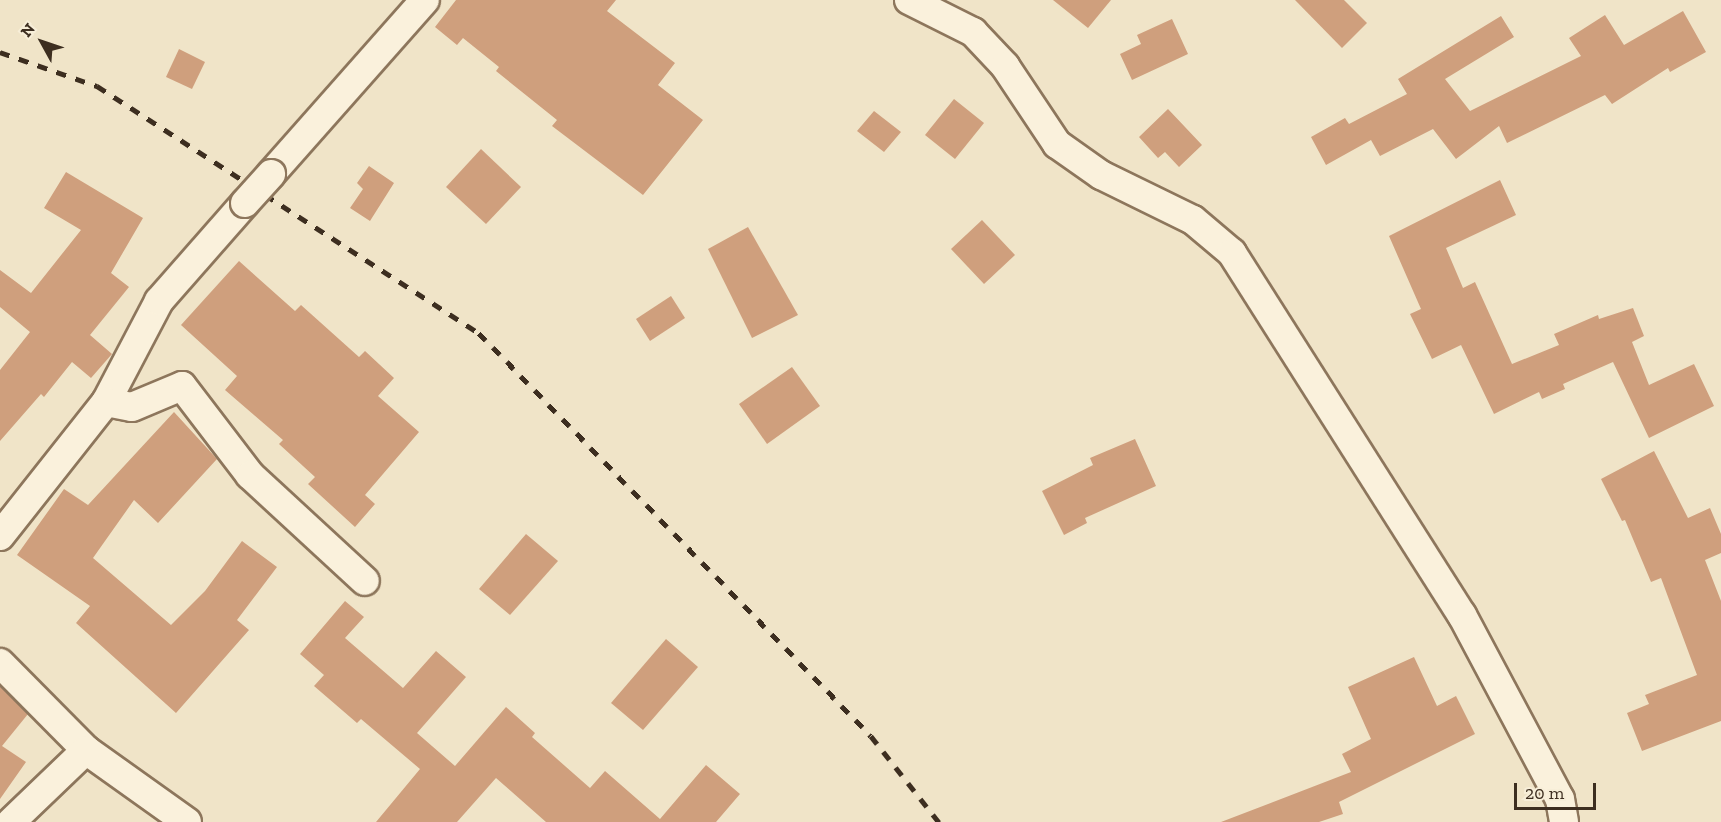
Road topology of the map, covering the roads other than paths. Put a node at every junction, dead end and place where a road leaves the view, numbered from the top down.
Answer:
1 (425, 0) edge
2 (909, 0) edge
3 (106, 402) junction
4 (0, 536) edge
5 (365, 581) dead end
6 (0, 663) edge
7 (86, 750) junction
8 (11, 822) edge
9 (187, 822) edge
10 (1564, 822) edge

1 - 3 street, bridge
2 - 10 street
3 - 4 street
3 - 5 street
6 - 7 street
7 - 8 street
7 - 9 street

